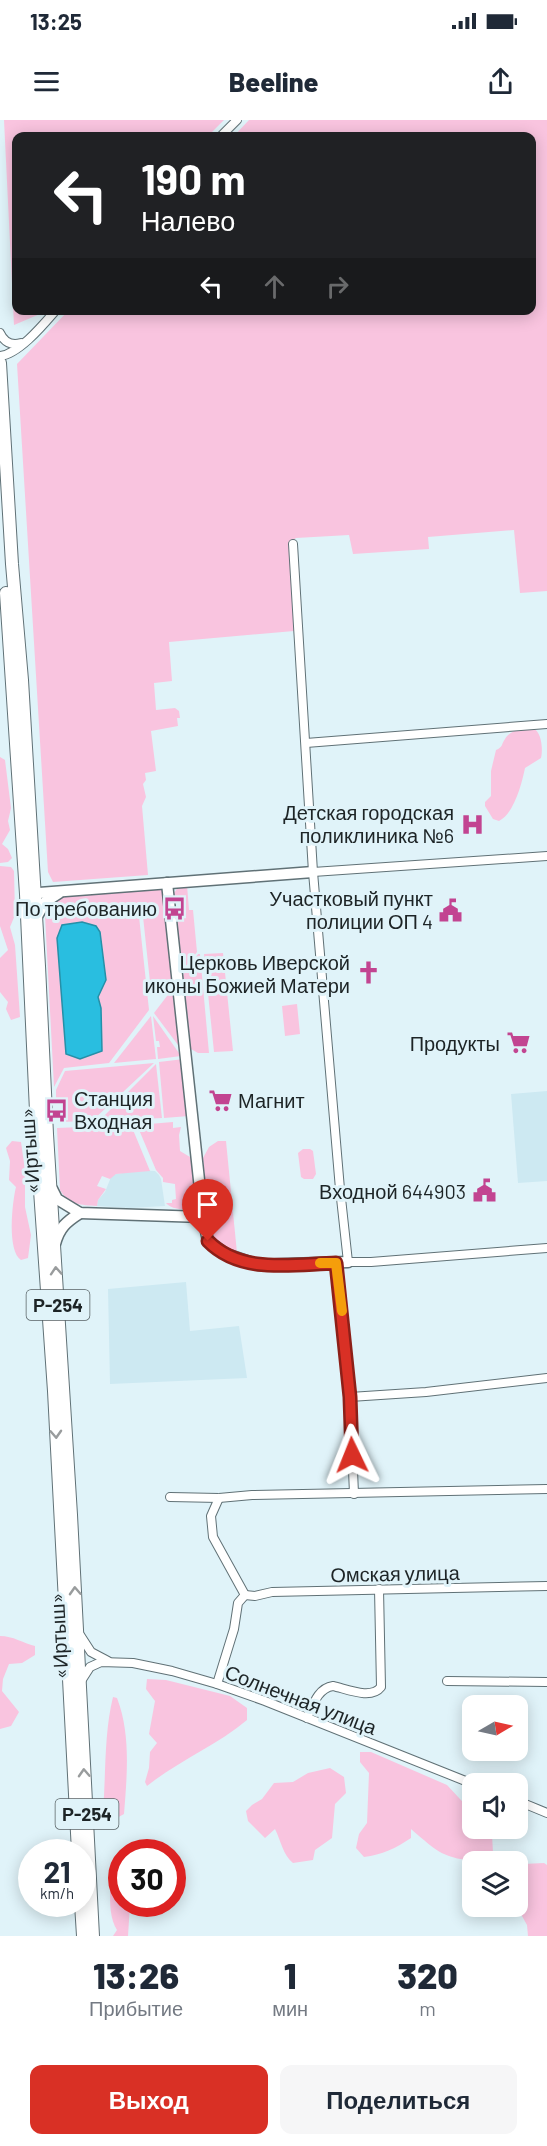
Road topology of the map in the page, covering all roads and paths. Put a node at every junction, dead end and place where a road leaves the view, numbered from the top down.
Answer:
1 (237, 120) edge
2 (225, 132) edge
3 (51, 315) edge
4 (0, 333) edge
5 (20, 345) junction
6 (0, 356) edge
7 (0, 363) edge
8 (1, 378) edge
9 (0, 493) edge
10 (293, 544) dead end
11 (547, 724) edge
12 (306, 742) junction
13 (547, 856) edge
14 (33, 868) junction
15 (313, 872) junction
16 (167, 883) junction
17 (65, 891) junction
18 (30, 893) junction
19 (36, 918) junction
20 (51, 1186) junction
21 (80, 1213) junction
22 (203, 1217) junction
23 (55, 1245) junction
24 (547, 1248) edge
25 (348, 1262) junction
26 (336, 1263) junction
27 (547, 1378) edge
28 (350, 1397) junction
29 (547, 1490) edge
30 (354, 1494) junction
31 (170, 1497) dead end
32 (219, 1498) junction
33 (547, 1586) edge
34 (379, 1589) junction
35 (245, 1595) junction
36 (77, 1628) junction
37 (112, 1662) junction
38 (447, 1681) dead end
39 (547, 1682) edge
40 (217, 1684) junction
41 (80, 1692) junction
42 (307, 1718) junction
43 (462, 1780) edge
44 (528, 1805) edge
45 (547, 1813) edge
46 (77, 1839) edge
47 (82, 1917) edge
48 (83, 1936) edge
49 (93, 1936) edge

1 - 2 street
3 - 5 street
4 - 5 street
5 - 6 street
5 - 8 street
7 - 8 main road, «Иртыш» / Р-254
8 - 14 main road, «Иртыш» / Р-254
9 - 18 main road, «Иртыш» / Р-254
10 - 12 street
11 - 12 street
12 - 15 street
13 - 15 street
14 - 17 street
14 - 18 main road, «Иртыш» / Р-254
15 - 16 street
15 - 25 street
16 - 17 street
16 - 22 street
17 - 18 street
17 - 19 street
18 - 19 main road, «Иртыш» / Р-254
18 -> 46 main road, «Иртыш» / Р-254
19 - 20 main road, «Иртыш» / Р-254
20 - 21 street
20 - 23 main road, «Иртыш» / Р-254
21 - 22 street
21 - 23 street
22 - 26 street
36 -> 23 main road, «Иртыш» / Р-254
24 - 25 street
25 - 26 street
26 - 28 street
27 - 28 street
28 - 30 street
29 - 30 street
30 - 32 street
31 - 32 street
32 - 35 street
33 - 34 street, Омская улица
34 - 35 street, Омская улица
34 - 42 street
35 - 40 street
36 - 37 street
36 - 41 main road, «Иртыш» / Р-254
37 - 40 street, Солнечная улица
37 - 41 street
38 - 39 street
40 - 42 street, Солнечная улица
49 -> 41 main road, «Иртыш» / Р-254
42 - 43 street, Солнечная улица
44 - 45 street
47 - 48 main road

